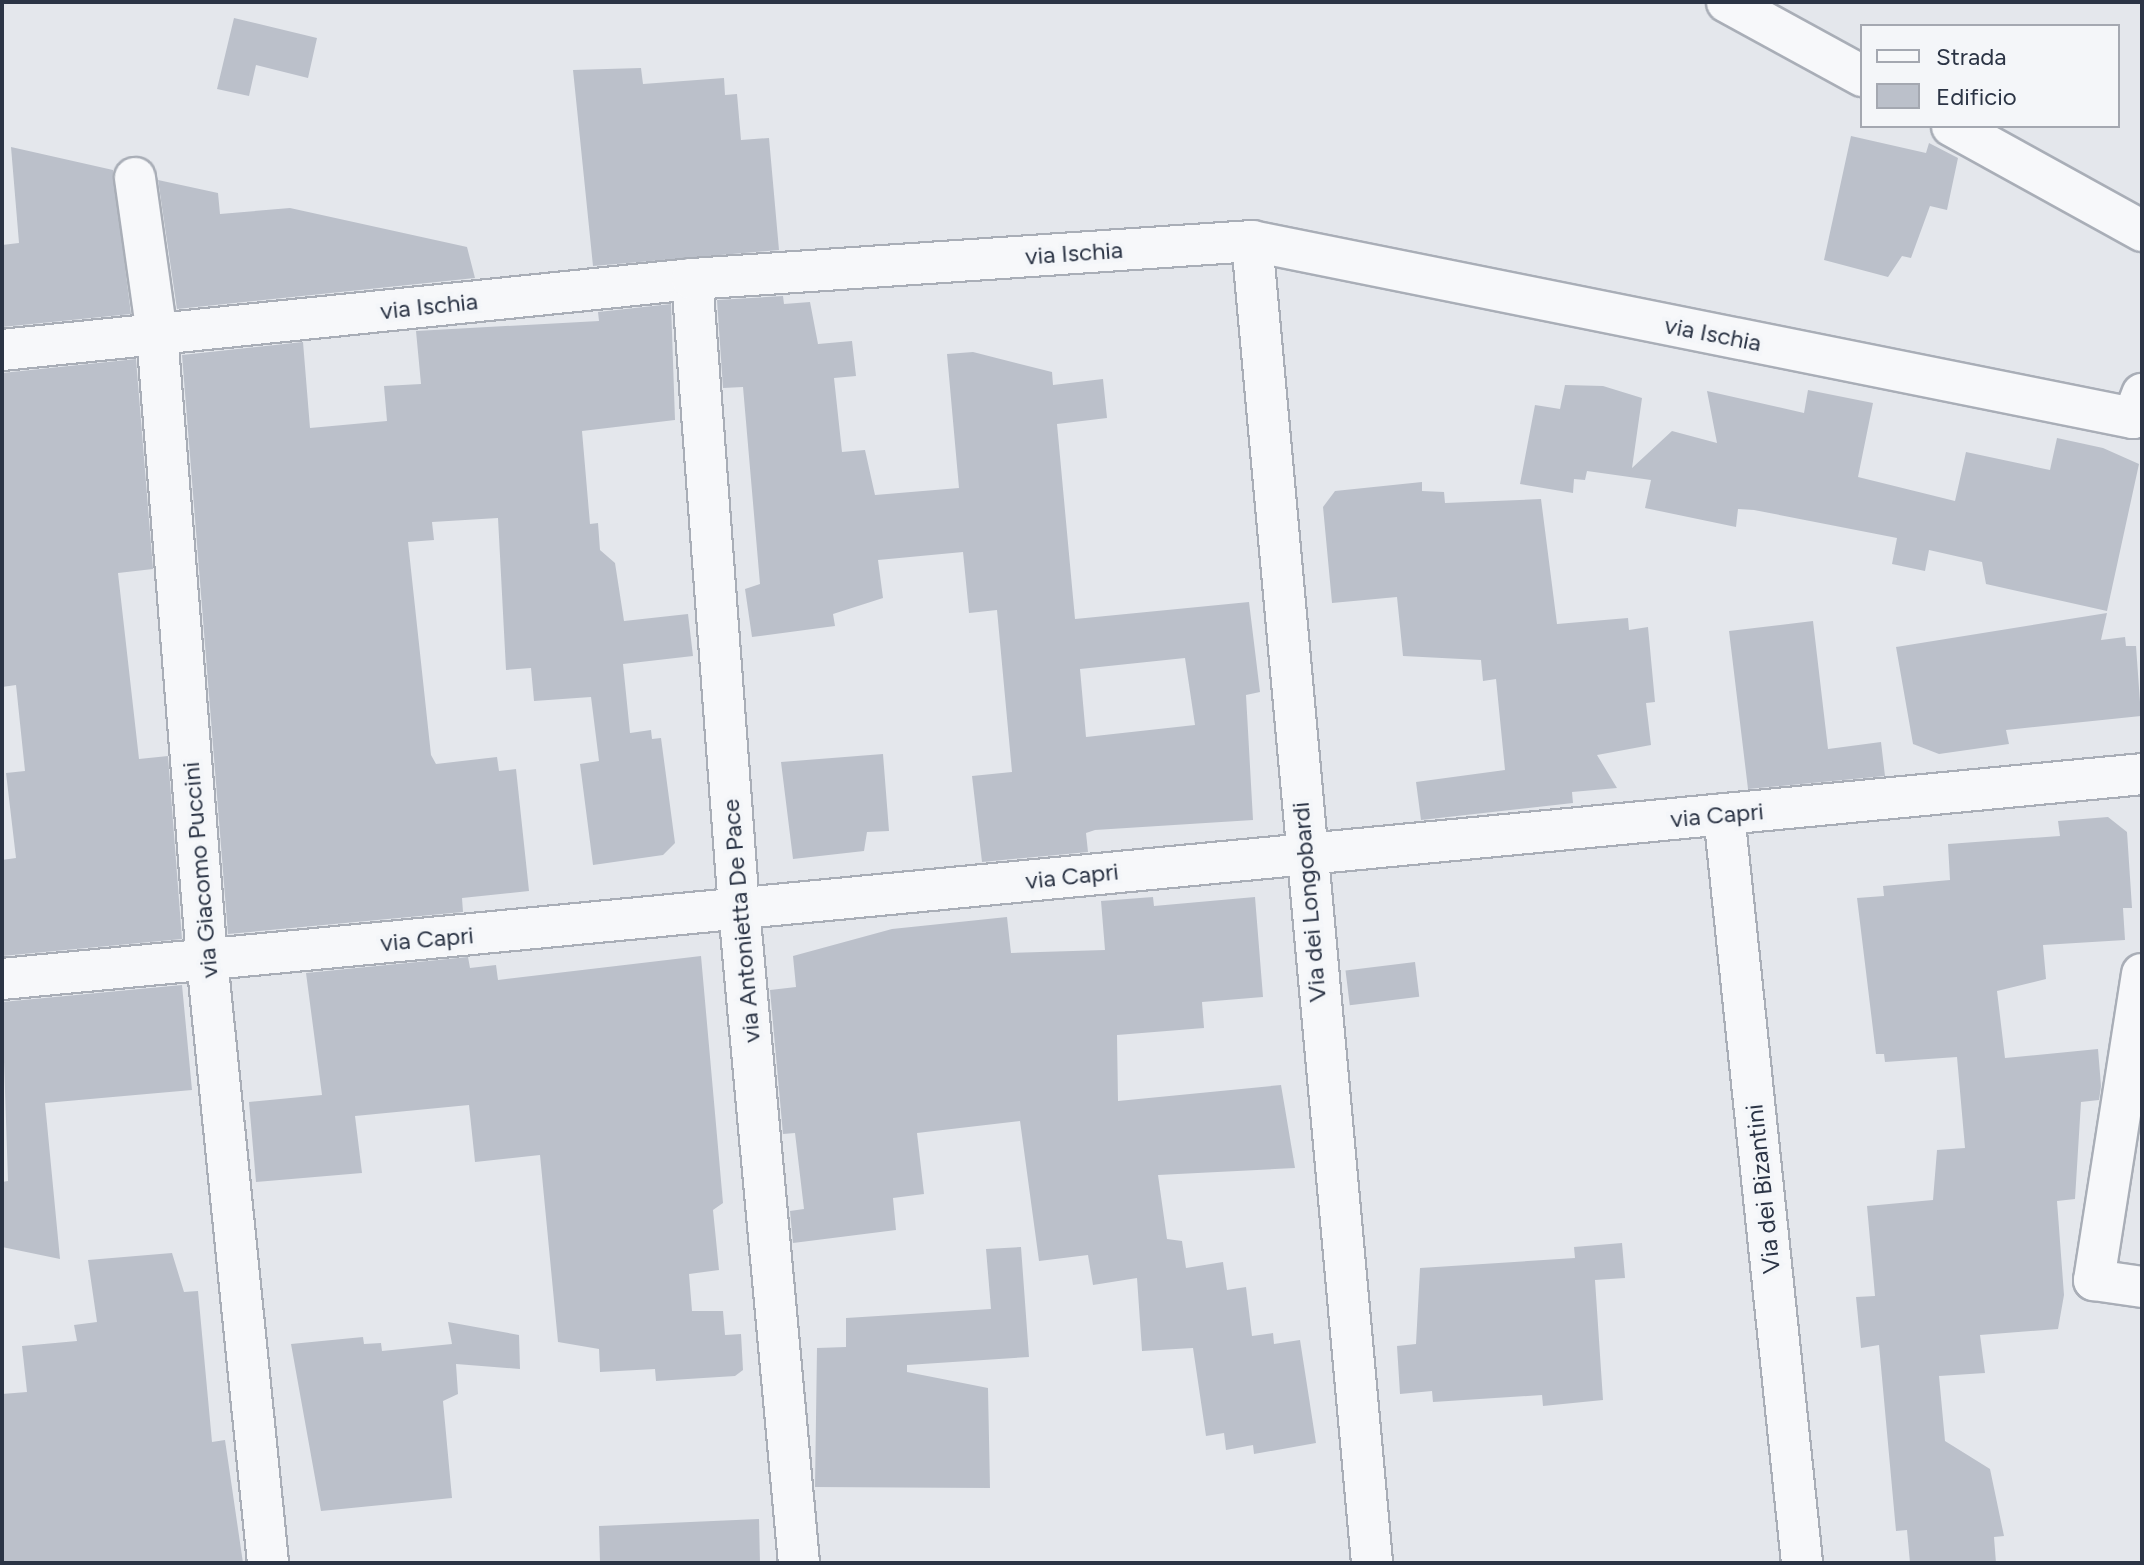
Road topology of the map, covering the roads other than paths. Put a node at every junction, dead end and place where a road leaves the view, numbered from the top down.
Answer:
1 (1727, 2) edge
2 (1860, 75) edge
3 (1956, 128) edge
4 (135, 178) dead end
5 (2142, 231) edge
6 (1252, 241) junction
7 (692, 279) junction
8 (157, 334) junction
9 (2, 350) edge
10 (2138, 406) edge
11 (2142, 774) edge
12 (1724, 814) junction
13 (1304, 854) junction
14 (739, 909) junction
15 (207, 959) junction
16 (2142, 974) edge
17 (2, 979) edge
18 (2142, 1287) edge
19 (268, 1563) edge
20 (799, 1563) edge
21 (1372, 1563) edge
22 (1802, 1563) edge

1 - 2 street
3 - 5 street
4 - 8 street, via Giacomo Puccini
6 - 7 street, via Ischia
6 - 10 street, via Ischia
6 - 13 street, Via dei Longobardi
7 - 8 street, via Ischia
7 - 14 street, via Antonietta De Pace
8 - 9 street, via Ischia
8 - 15 street, via Giacomo Puccini
11 - 12 street, via Capri
12 - 13 street, via Capri
12 - 22 street, Via dei Bizantini
13 - 14 street, via Capri
13 - 21 street, Via dei Longobardi
14 - 15 street, via Capri
14 - 20 street, via Antonietta De Pace
15 - 17 street, via Capri
15 - 19 street, via Giacomo Puccini
16 - 18 street

